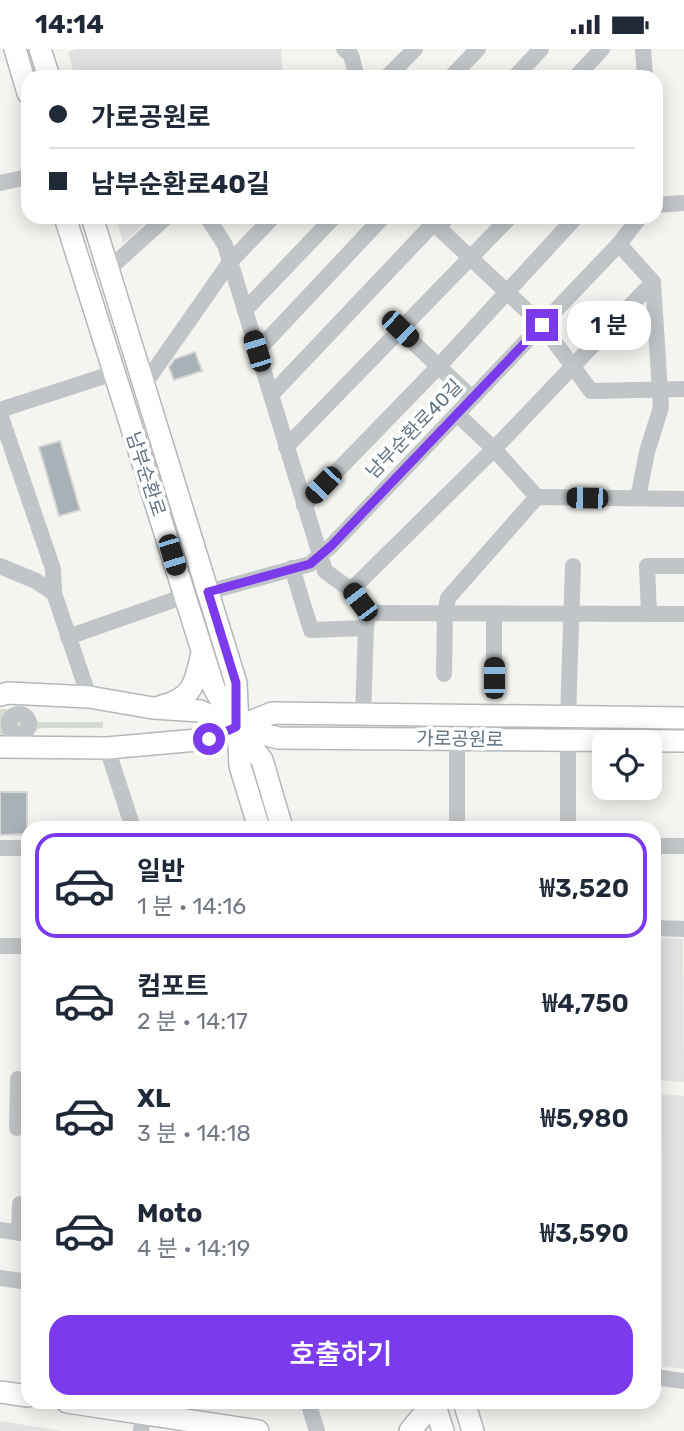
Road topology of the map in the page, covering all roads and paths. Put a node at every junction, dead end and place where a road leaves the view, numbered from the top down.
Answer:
1 (15, 49) edge
2 (40, 49) edge
3 (415, 49) edge
4 (478, 49) edge
5 (541, 49) edge
6 (602, 49) edge
7 (643, 49) edge
8 (350, 51) edge
9 (21, 70) edge
10 (46, 70) edge
11 (355, 70) edge
12 (394, 70) edge
13 (458, 70) edge
14 (522, 70) edge
15 (582, 70) edge
16 (644, 70) edge
17 (21, 178) edge
18 (0, 183) edge
19 (684, 203) edge
20 (663, 204) edge
21 (67, 224) edge
22 (94, 224) edge
23 (158, 224) edge
24 (212, 224) edge
25 (266, 224) edge
26 (327, 224) edge
27 (376, 224) edge
28 (431, 224) edge
29 (440, 224) edge
30 (503, 224) edge
31 (569, 224) edge
32 (635, 224) edge
33 (619, 244) junction
34 (469, 257) junction
35 (230, 262) junction
36 (108, 270) junction
37 (653, 282) junction
38 (506, 291) junction
39 (244, 310) junction
40 (542, 325) junction
41 (400, 329) junction
42 (257, 351) junction
43 (439, 366) junction
44 (573, 366) junction
45 (114, 373) junction
46 (144, 385) junction
47 (684, 389) edge
48 (660, 390) junction
49 (271, 395) junction
50 (472, 398) junction
51 (0, 412) edge
52 (457, 414) junction
53 (286, 447) junction
54 (494, 449) junction
55 (537, 497) junction
56 (638, 498) junction
57 (684, 499) edge
58 (304, 505) junction
59 (320, 556) junction
60 (0, 566) edge
61 (573, 566) dead end
62 (684, 566) edge
63 (292, 568) junction
64 (351, 590) junction
65 (208, 592) junction
66 (54, 593) junction
67 (185, 596) junction
68 (445, 614) junction
69 (494, 614) junction
70 (572, 614) junction
71 (649, 614) junction
72 (684, 614) edge
73 (367, 621) junction
74 (68, 637) junction
75 (202, 651) junction
76 (444, 674) dead end
77 (494, 678) dead end
78 (0, 695) edge
79 (89, 697) junction
80 (153, 708) junction
81 (17, 714) dead end
82 (363, 715) junction
83 (568, 717) junction
84 (684, 718) edge
85 (236, 727) junction
86 (457, 739) junction
87 (8, 740) edge
88 (568, 740) junction
89 (684, 741) edge
90 (107, 748) junction
91 (131, 821) edge
92 (257, 821) edge
93 (280, 821) edge
94 (457, 821) edge
95 (568, 821) edge
96 (661, 846) edge
97 (684, 846) edge
98 (0, 848) edge
99 (21, 848) edge
100 (661, 928) edge
101 (684, 929) edge
102 (0, 946) edge
103 (21, 946) edge
104 (18, 1079) dead end
105 (21, 1108) edge
106 (0, 1128) edge
107 (21, 1128) edge
108 (20, 1204) dead end
109 (21, 1211) edge
110 (0, 1230) edge
111 (21, 1233) edge
112 (0, 1278) edge
113 (21, 1281) edge
114 (661, 1378) edge
115 (684, 1381) edge
116 (0, 1392) edge
117 (21, 1395) edge
118 (93, 1409) edge
119 (310, 1409) edge
120 (426, 1409) edge
121 (436, 1409) edge
122 (466, 1409) edge
123 (142, 1422) edge
124 (252, 1431) edge
125 (317, 1431) edge
126 (410, 1431) edge
127 (443, 1431) edge
128 (473, 1431) edge

1 - 9 main road
2 - 10 main road
3 - 12 street
4 - 13 street
5 - 14 street
6 - 15 street
7 - 16 street
8 - 11 street
17 - 18 street
19 - 20 street
21 - 45 main road, 남부순환로
22 - 36 main road, 남부순환로
23 - 36 street
24 - 35 street
25 - 35 street
26 - 39 street
27 - 42 street
28 - 49 street
29 - 34 street
30 - 34 street
31 - 38 street
32 - 33 street, 남부순환로40길
33 - 37 street
33 - 40 street, 남부순환로40길
34 - 38 street
34 - 41 street
35 - 39 street
35 - 46 street
36 - 46 main road, 남부순환로
37 - 44 street
37 - 48 street
38 - 40 street
38 - 43 street
39 - 42 street
40 - 44 street
40 - 50 street, 남부순환로40길
41 - 43 street
41 - 53 street
42 - 49 street
43 - 50 street
43 - 58 street
44 - 48 street
44 - 54 street
45 - 51 street
45 - 67 main road, 남부순환로
46 - 65 main road, 남부순환로
47 - 48 street
48 - 56 street
49 - 53 street
50 - 52 street, 남부순환로40길
51 - 66 street
52 - 54 street
52 - 59 street, 남부순환로40길
53 - 58 street
54 - 55 street
54 - 64 street
55 - 56 street
55 - 68 street
56 - 57 street
58 - 59 street
59 - 63 street, 남부순환로40길
59 - 64 street
60 - 66 street
61 - 70 street
62 - 71 street
63 - 65 street, 남부순환로40길
63 - 73 street
64 - 73 street
65 - 85 main road, 남부순환로
66 - 74 street
67 - 74 street
67 - 75 main road, 남부순환로
68 - 69 street
68 - 73 street
68 - 76 street
69 - 70 street
69 - 77 street
70 - 71 street
70 - 83 street
71 - 72 street
73 - 82 street
74 - 79 street
75 - 80 main road
75 - 85 main road, 남부순환로
78 - 79 main road, 가로공원로
79 - 80 main road, 가로공원로
80 - 85 main road, 가로공원로
81 - 87 street
82 - 83 main road, 가로공원로
82 - 85 main road, 가로공원로
83 - 84 main road, 가로공원로
85 - 86 main road, 가로공원로
85 - 90 main road, 가로공원로
85 - 92 main road, 남부순환로
85 - 93 main road, 남부순환로
86 - 88 main road, 가로공원로
86 - 94 street
87 - 90 main road, 가로공원로
88 - 89 main road, 가로공원로
88 - 95 street
90 - 91 street
96 - 97 street
98 - 99 street
100 - 101 street
102 - 103 street
104 - 105 street
106 - 107 street
108 - 109 street
110 - 111 street
112 - 113 street
114 - 115 street
116 - 117 main road
118 - 123 main road
119 - 125 street
120 - 126 main road
121 - 127 main road
122 - 128 main road
123 - 124 main road

